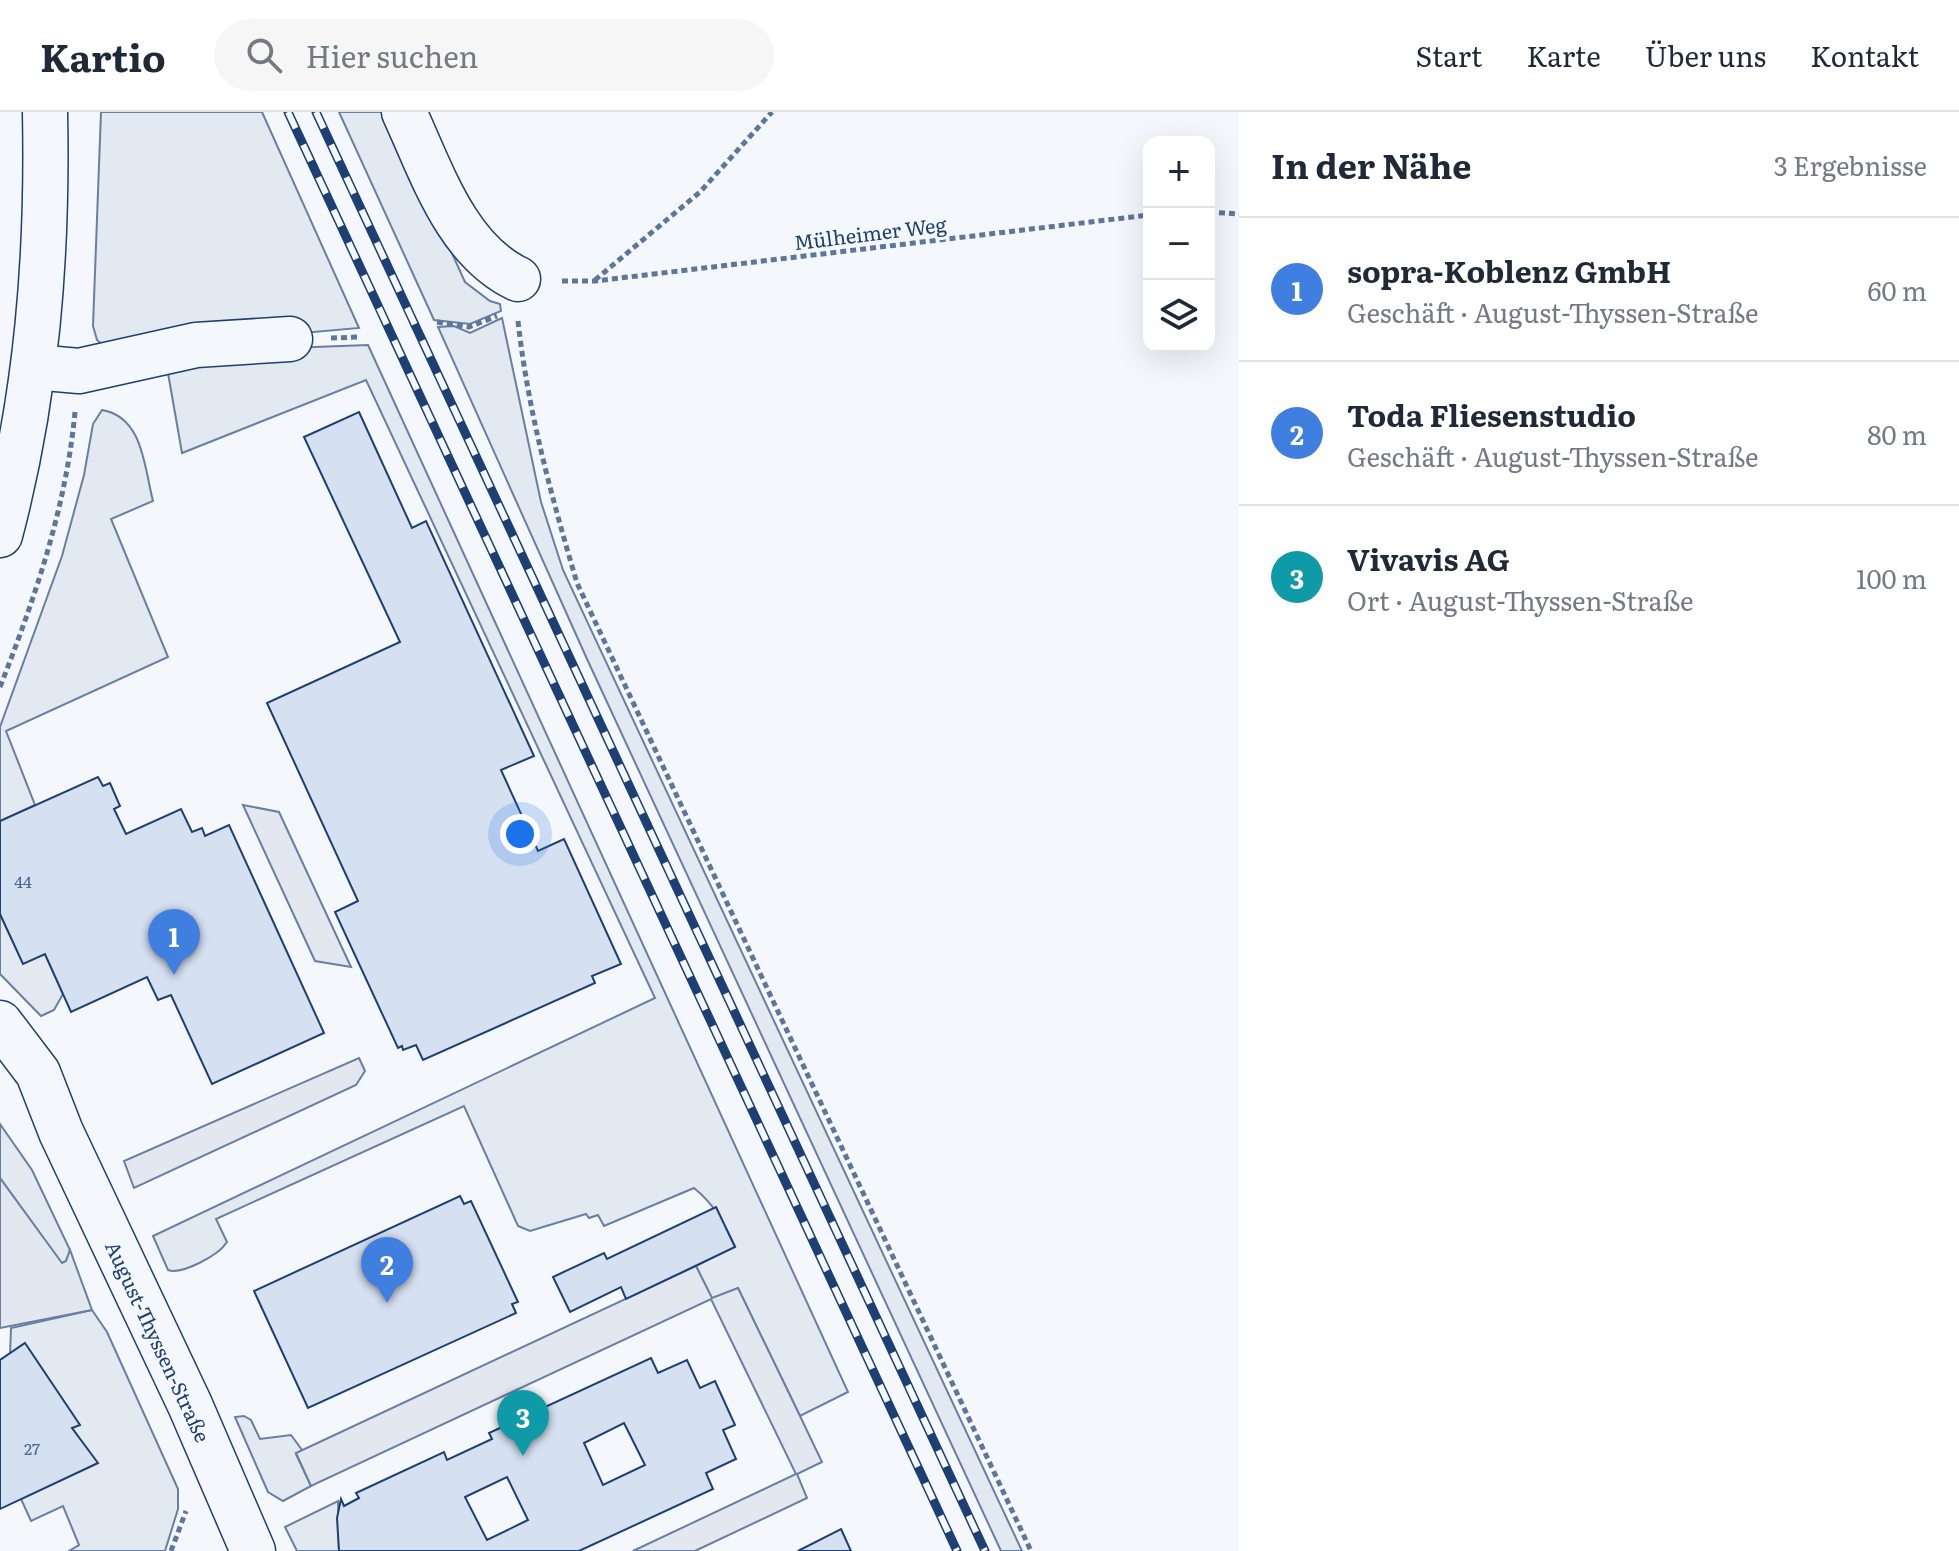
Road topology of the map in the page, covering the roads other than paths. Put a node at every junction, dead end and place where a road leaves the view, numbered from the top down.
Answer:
1 (45, 112) edge
2 (404, 112) edge
3 (517, 294) road end
4 (290, 339) dead end
5 (34, 367) junction
6 (0, 535) edge
7 (0, 1023) edge
8 (0, 1070) edge
9 (61, 1132) junction
10 (253, 1551) edge

1 - 5 street
2 - 3 street
4 - 5 street
5 - 6 street
7 - 9 street, August-Thyssen-Straße
8 - 9 street, August-Thyssen-Straße
9 - 10 street, August-Thyssen-Straße

